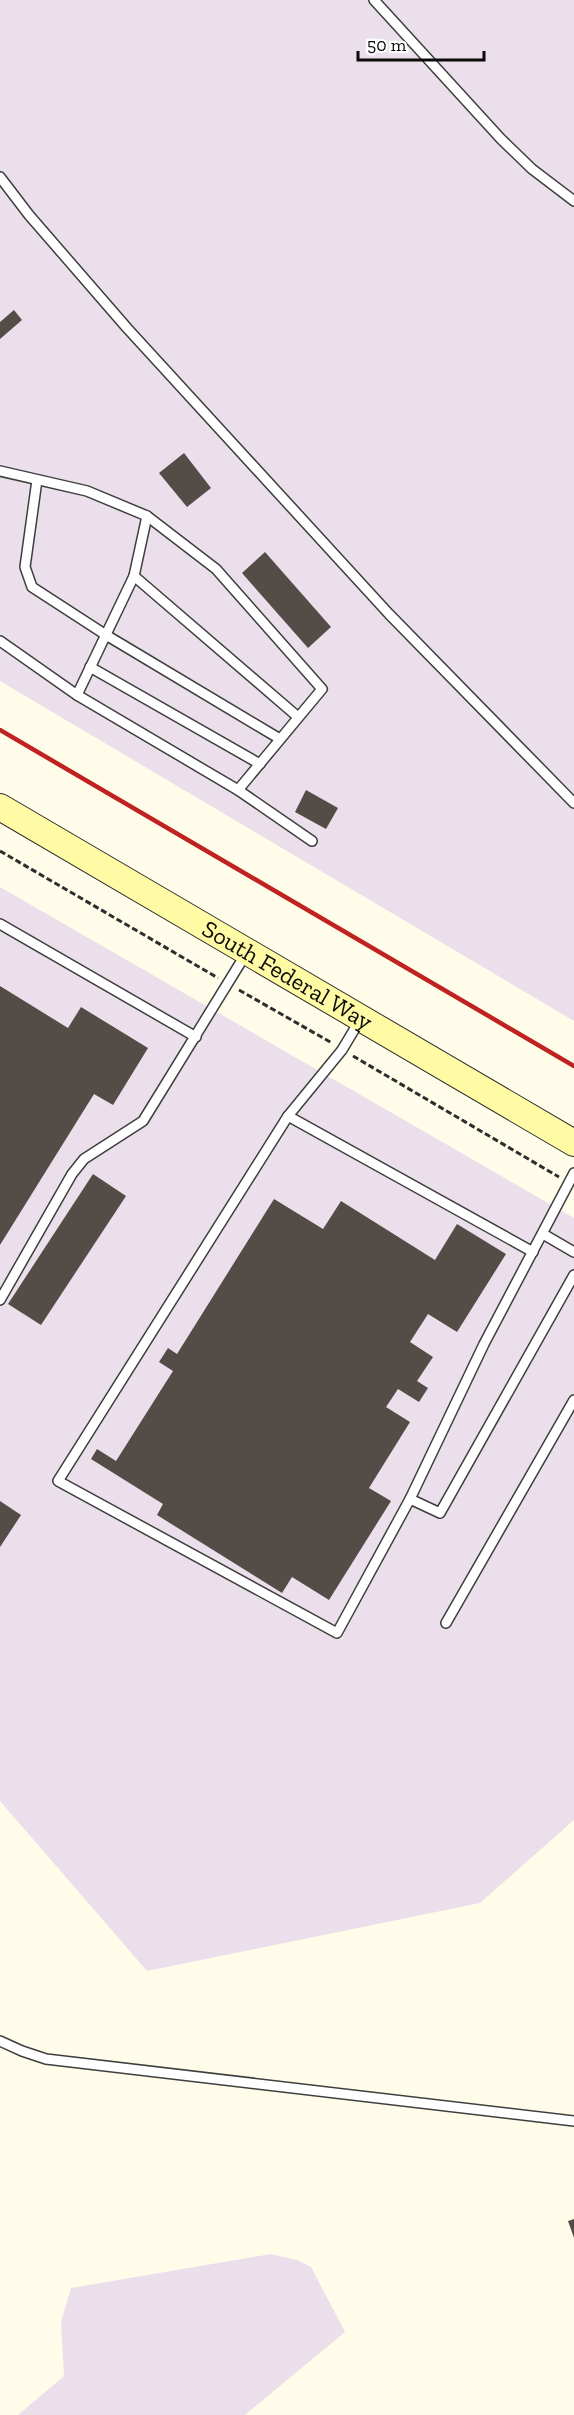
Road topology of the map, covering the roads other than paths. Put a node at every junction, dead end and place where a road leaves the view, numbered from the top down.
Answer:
1 (374, 0) edge
2 (0, 177) edge
3 (574, 201) edge
4 (0, 471) edge
5 (37, 480) junction
6 (147, 516) junction
7 (134, 576) junction
8 (106, 635) junction
9 (0, 641) edge
10 (90, 667) junction
11 (77, 695) junction
12 (298, 717) junction
13 (280, 739) junction
14 (260, 764) junction
15 (238, 790) junction
16 (574, 803) edge
17 (0, 807) edge
18 (312, 842) dead end
19 (0, 924) edge
20 (247, 951) junction
21 (361, 1018) junction
22 (196, 1036) junction
23 (288, 1116) junction
24 (574, 1143) edge
25 (574, 1173) edge
26 (543, 1234) junction
27 (533, 1252) junction
28 (574, 1252) edge
29 (574, 1275) edge
30 (0, 1300) edge
31 (574, 1400) edge
32 (410, 1499) junction
33 (446, 1623) dead end
34 (0, 2041) edge
35 (574, 2121) edge

1 - 3 lane
2 - 16 lane
4 - 5 lane
5 - 6 lane
5 - 8 lane
6 - 7 lane
6 - 12 lane
7 - 8 lane
7 - 12 lane
8 - 10 lane
8 - 13 lane
9 - 11 lane
10 - 11 lane
10 - 14 lane
11 - 15 lane
12 - 13 lane
13 - 14 lane
14 - 15 lane
15 - 18 lane
17 - 20 main road, South Federal Way
19 - 22 lane
20 - 21 main road, South Federal Way
20 - 22 lane
21 - 23 lane
21 - 24 main road, South Federal Way
22 - 30 lane
23 - 27 lane
23 - 32 lane
25 - 26 lane
26 - 27 lane
26 - 28 lane
27 - 32 lane
29 - 32 lane
31 - 33 lane
34 - 35 lane

